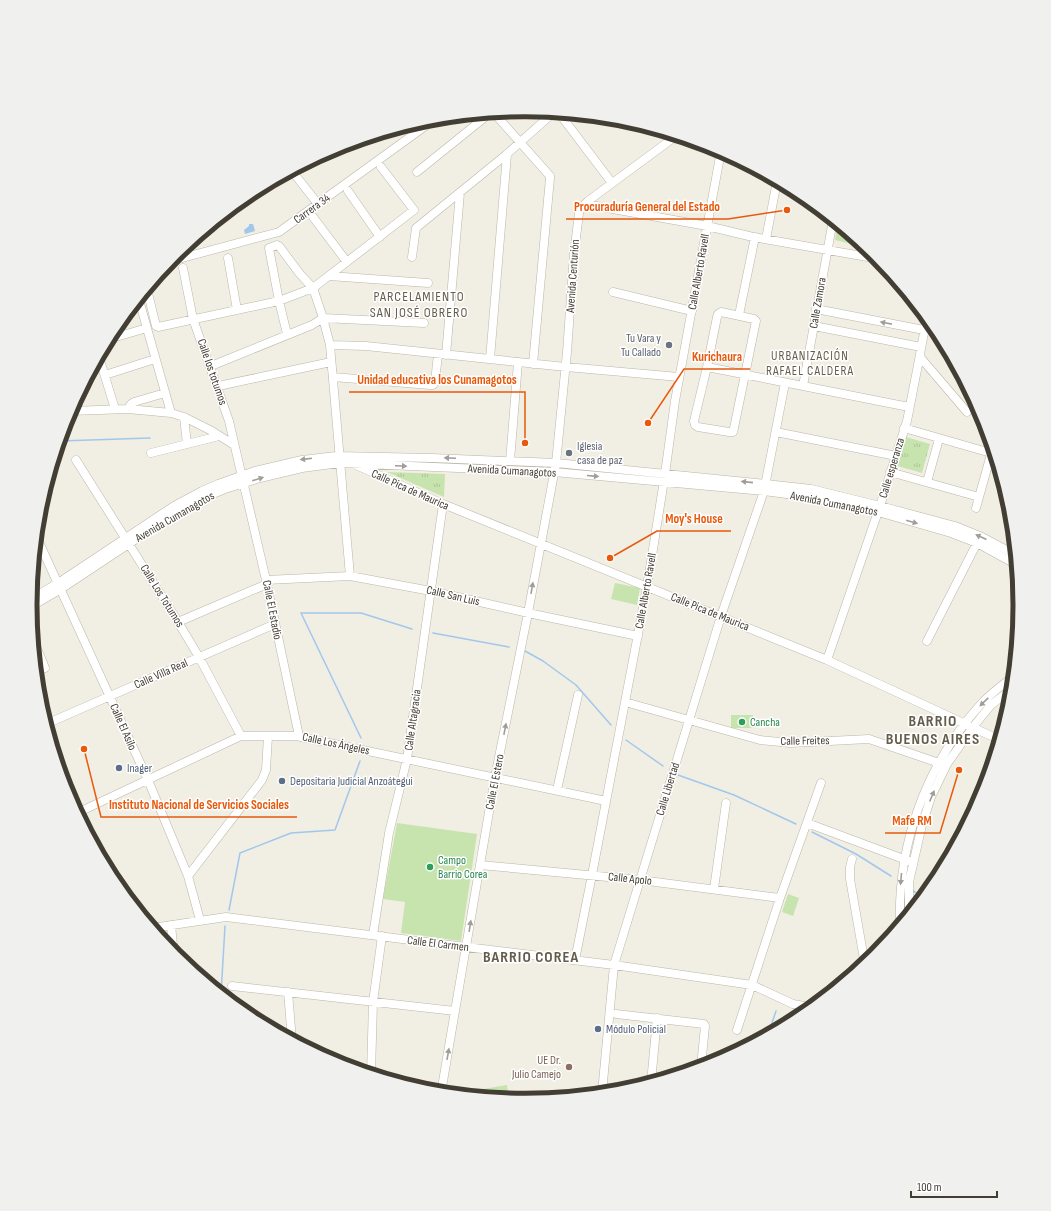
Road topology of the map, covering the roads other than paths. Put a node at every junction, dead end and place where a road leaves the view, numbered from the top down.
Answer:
1 (498, 118) edge
2 (547, 118) edge
3 (483, 119) edge
4 (563, 119) edge
5 (423, 128) edge
6 (671, 140) edge
7 (520, 143) junction
8 (507, 154) junction
9 (720, 157) edge
10 (381, 167) dead end
11 (417, 172) dead end
12 (295, 175) edge
13 (612, 183) junction
14 (776, 186) edge
15 (348, 191) dead end
16 (460, 193) junction
17 (318, 204) junction
18 (586, 204) junction
19 (313, 217) dead end
20 (832, 225) edge
21 (707, 226) junction
22 (380, 237) junction
23 (755, 237) junction
24 (766, 239) junction
25 (827, 251) junction
26 (412, 257) dead end
27 (868, 257) edge
28 (182, 258) edge
29 (228, 258) dead end
30 (347, 262) junction
31 (183, 268) dead end
32 (329, 276) junction
33 (428, 283) dead end
34 (313, 288) junction
35 (613, 292) dead end
36 (148, 295) edge
37 (279, 302) junction
38 (140, 305) edge
39 (237, 310) junction
40 (816, 310) junction
41 (692, 311) junction
42 (738, 315) junction
43 (323, 318) junction
44 (193, 319) junction
45 (424, 323) dead end
46 (925, 325) edge
47 (814, 326) junction
48 (147, 328) junction
49 (924, 330) junction
50 (287, 334) junction
51 (117, 337) edge
52 (330, 345) junction
53 (921, 347) junction
54 (442, 354) junction
55 (920, 357) junction
56 (155, 359) junction
57 (490, 359) junction
58 (331, 362) junction
59 (518, 362) junction
60 (101, 363) edge
61 (533, 364) junction
62 (210, 366) junction
63 (566, 367) junction
64 (708, 367) junction
65 (105, 375) junction
66 (746, 375) junction
67 (333, 377) junction
68 (679, 377) junction
69 (785, 382) junction
70 (223, 384) dead end
71 (803, 386) junction
72 (165, 392) junction
73 (909, 407) junction
74 (116, 409) junction
75 (128, 409) junction
76 (78, 411) edge
77 (967, 412) dead end
78 (170, 413) junction
79 (184, 418) junction
80 (904, 428) junction
81 (776, 432) junction
82 (219, 436) junction
83 (939, 439) junction
84 (187, 444) junction
85 (234, 445) junction
86 (988, 449) edge
87 (151, 452) dead end
88 (896, 456) junction
89 (990, 456) edge
90 (76, 460) dead end
91 (340, 460) junction
92 (510, 461) junction
93 (351, 463) junction
94 (556, 463) junction
95 (554, 472) junction
96 (890, 472) junction
97 (665, 474) junction
98 (242, 479) junction
99 (664, 482) junction
100 (927, 482) junction
101 (765, 487) junction
102 (979, 497) junction
103 (443, 504) junction
104 (976, 508) dead end
105 (879, 509) junction
106 (128, 541) junction
107 (977, 543) junction
108 (540, 544) junction
109 (41, 546) edge
110 (1011, 552) edge
111 (1012, 562) edge
112 (350, 576) junction
113 (267, 582) junction
114 (59, 586) junction
115 (647, 587) junction
116 (431, 591) junction
117 (37, 596) edge
118 (37, 602) edge
119 (528, 613) junction
120 (721, 616) junction
121 (178, 622) junction
122 (275, 624) junction
123 (638, 636) junction
124 (927, 641) dead end
125 (40, 655) edge
126 (199, 657) junction
127 (827, 660) junction
128 (45, 668) dead end
129 (1008, 681) edge
130 (1006, 693) edge
131 (578, 695) dead end
132 (110, 696) junction
133 (625, 702) junction
134 (689, 720) junction
135 (51, 722) edge
136 (969, 725) junction
137 (241, 736) junction
138 (268, 736) junction
139 (299, 736) junction
140 (995, 738) edge
141 (407, 759) junction
142 (939, 763) junction
143 (495, 777) junction
144 (148, 780) junction
145 (821, 783) dead end
146 (557, 790) junction
147 (606, 801) junction
148 (726, 803) dead end
149 (82, 811) edge
150 (807, 823) junction
151 (852, 859) dead end
152 (904, 860) junction
153 (913, 862) junction
154 (480, 866) junction
155 (592, 875) junction
156 (188, 876) junction
157 (640, 880) junction
158 (714, 888) junction
159 (780, 898) junction
160 (909, 908) edge
161 (200, 920) junction
162 (900, 920) edge
163 (170, 925) junction
164 (157, 927) edge
165 (372, 935) junction
166 (382, 936) junction
167 (172, 943) edge
168 (466, 947) junction
169 (863, 959) edge
170 (575, 960) junction
171 (614, 965) junction
172 (752, 985) junction
173 (232, 986) dead end
174 (288, 992) junction
175 (373, 1002) junction
176 (805, 1006) edge
177 (455, 1012) junction
178 (616, 1014) dead end
179 (657, 1018) junction
180 (737, 1030) dead end
181 (292, 1035) edge
182 (702, 1061) edge
183 (370, 1069) edge
184 (652, 1077) edge
185 (442, 1087) edge
186 (603, 1088) edge

1 - 7 street
2 - 7 street
3 - 11 street
4 - 13 street
5 - 17 street, Carrera 34
6 - 13 street, Avenida Centurión
7 - 8 street
7 - 61 street
8 - 16 street
8 - 57 street
9 - 21 street, Calle Alberto Ravell
10 - 22 street
12 - 17 street
13 - 18 street, Avenida Centurión
14 - 24 street
15 - 22 street
16 - 26 street
16 - 54 street
17 - 28 street, Carrera 34
18 - 21 street
18 - 63 street, Avenida Centurión
19 - 30 street
20 - 25 street, Calle Zamora
21 - 23 street
21 - 41 street, Calle Alberto Ravell
22 - 30 street
23 - 24 street
23 - 42 street
24 - 25 street
25 - 27 street
25 - 40 street, Calle Zamora
29 - 39 street
30 - 32 street
31 - 44 street, Calle los totumos
32 - 33 street
32 - 34 street
34 - 37 street
34 - 37 street
34 - 43 street
35 - 41 street
36 - 44 street
37 - 39 street
37 - 50 street
38 - 48 street
39 - 44 street
40 - 47 street, Calle Zamora
49 -> 40 street
41 - 68 street, Calle Alberto Ravell
42 - 64 street
42 - 66 street
43 - 45 street
43 - 50 street
43 - 52 street
44 - 62 street, Calle los totumos
46 - 49 street, Calle esperanza
47 - 53 street
47 - 71 street, Calle Zamora
48 - 51 street
48 - 56 street
49 - 53 street, Calle esperanza
50 - 62 street
52 - 54 street
52 - 58 street
53 - 55 street, Calle esperanza
54 - 57 street
54 - 67 street
55 - 73 street, Calle esperanza
55 - 77 street
56 - 65 street
56 - 72 street
57 - 59 street
58 - 67 street
58 - 70 street
59 - 61 street
59 - 92 street
60 - 65 street
61 - 63 street
62 - 85 street, Calle los totumos
63 - 68 street
63 - 94 street, Avenida Centurión
64 - 66 street
64 - 66 street
65 - 74 street
66 - 69 street
67 - 91 street
68 - 97 street, Calle Alberto Ravell
69 - 71 street
69 - 81 street, Calle Libertad
71 - 73 street
72 - 75 street
72 - 78 street
73 - 80 street, Calle esperanza
74 - 75 street
74 - 76 street
75 - 78 street
78 - 79 street
79 - 82 street
79 - 84 street
80 - 83 street
80 - 88 street, Calle esperanza
81 - 88 street
81 - 101 street, Calle Libertad
82 - 84 street
82 - 85 street
83 - 86 street
83 - 100 street
84 - 87 street
85 - 98 street, Calle los totumos
88 - 96 street, Calle esperanza
89 - 102 street
90 - 106 street, Calle Los Totumos
92 -> 91 street, Avenida Cumanagotos
91 - 93 street, Avenida Cumanagotos
91 - 98 street, Avenida Cumanagotos
91 - 112 street
92 - 94 street, Avenida Cumanagotos
93 -> 95 street, Avenida Cumanagotos
93 - 103 street, Calle Pica de Maurica
94 - 95 street, Avenida Centurión
94 - 97 street, Avenida Cumanagotos
95 -> 99 street, Avenida Cumanagotos
95 - 108 street, Calle El Estero
96 - 100 street
96 - 105 street, Calle esperanza
97 - 99 street, Calle Alberto Ravell
101 -> 97 street, Avenida Cumanagotos
98 - 106 street, Avenida Cumanagotos
98 - 113 street, Calle El Estadio
99 - 101 street, Avenida Cumanagotos
99 - 115 street, Calle Alberto Ravell
100 - 102 street
101 - 105 street, Avenida Cumanagotos
101 - 120 street, Calle Libertad
102 - 104 street
103 - 108 street, Calle Pica de Maurica
103 - 116 street, Calle Altagracia
105 -> 107 street, Avenida Cumanagotos
110 -> 105 street, Avenida Cumanagotos
105 - 127 street, Calle esperanza
106 - 114 street, Avenida Cumanagotos
106 - 121 street, Calle Los Totumos
107 - 111 street, Avenida Cumanagotos
107 - 124 street
108 - 115 street, Calle Pica de Maurica
119 -> 108 street, Calle El Estero
109 - 114 street, Calle El Asilo
112 - 113 street, Calle San Luis
112 - 116 street, Calle San Luis
113 - 121 street, Calle San Luis
113 - 122 street, Calle El Estadio
114 - 117 street, Avenida Cumanagotos
114 - 118 street, Avenida Cumanagotos
114 - 132 street, Calle El Asilo
115 - 120 street, Calle Pica de Maurica
115 - 123 street, Calle Alberto Ravell
116 - 119 street, Calle San Luis
116 - 141 street, Calle Altagracia
119 - 123 street, Calle San Luis
143 -> 119 street, Calle El Estero
120 - 127 street, Calle Pica de Maurica
120 - 134 street, Calle Libertad
121 - 126 street, Calle Los Totumos
122 - 126 street, Calle Villa Real
122 - 139 street, Calle El Estadio
123 - 133 street, Calle Alberto Ravell
125 - 128 street
126 - 132 street, Calle Villa Real
126 - 137 street, Calle Los Totumos
127 - 136 street, Calle Pica de Maurica
129 -> 136 street
130 - 136 street
131 - 146 street
132 - 135 street, Calle Villa Real
132 - 144 street, Calle El Asilo
133 - 134 street, Calle Freites
133 - 147 street, Calle Alberto Ravell
134 - 142 street, Calle Freites
134 - 157 street, Calle Libertad
136 - 140 street, Calle Pica de Maurica
136 - 142 street
153 -> 136 street
137 - 138 street, Calle Los Ángeles
137 - 144 street, Calle Los Ángeles
138 - 139 street, Calle Los Ángeles
138 - 156 street
139 - 141 street, Calle Los Ángeles
141 - 143 street, Calle Los Ángeles
141 - 165 street, Calle Altagracia
142 - 152 street
143 - 146 street, Calle Los Ángeles
143 - 154 street, Calle El Estero
144 - 149 street, Calle Los Ángeles
144 - 156 street, Calle El Asilo
145 - 150 street
146 - 147 street, Calle Los Ángeles
147 - 155 street, Calle Alberto Ravell
148 - 158 street
150 - 152 street
150 - 159 street
151 - 169 street
152 - 153 street
152 -> 162 street
153 - 160 street
154 - 155 street, Calle Apolo
168 -> 154 street, Calle El Estero
155 - 157 street, Calle Apolo
155 - 170 street, Calle Alberto Ravell
156 - 161 street, Calle El Asilo
157 - 158 street, Calle Apolo
157 - 171 street, Calle Libertad
158 - 159 street, Calle Apolo
159 - 172 street
161 - 163 street, Calle El Carmen
161 - 165 street, Calle El Carmen
163 - 164 street, Calle El Carmen
163 - 167 street
165 - 166 street, Calle El Carmen
166 - 168 street, Calle El Carmen
166 - 175 street
168 - 170 street, Calle El Carmen
168 - 177 street, Calle El Estero
170 - 171 street, Calle El Carmen
171 - 172 street, Calle El Carmen
171 - 186 street, Calle Libertad
172 - 176 street, Calle El Carmen
172 - 180 street
173 - 174 street
174 - 175 street
174 - 181 street
175 - 177 street
175 - 183 street
185 -> 177 street, Calle El Estero
178 - 179 street
179 - 182 street
179 - 184 street

